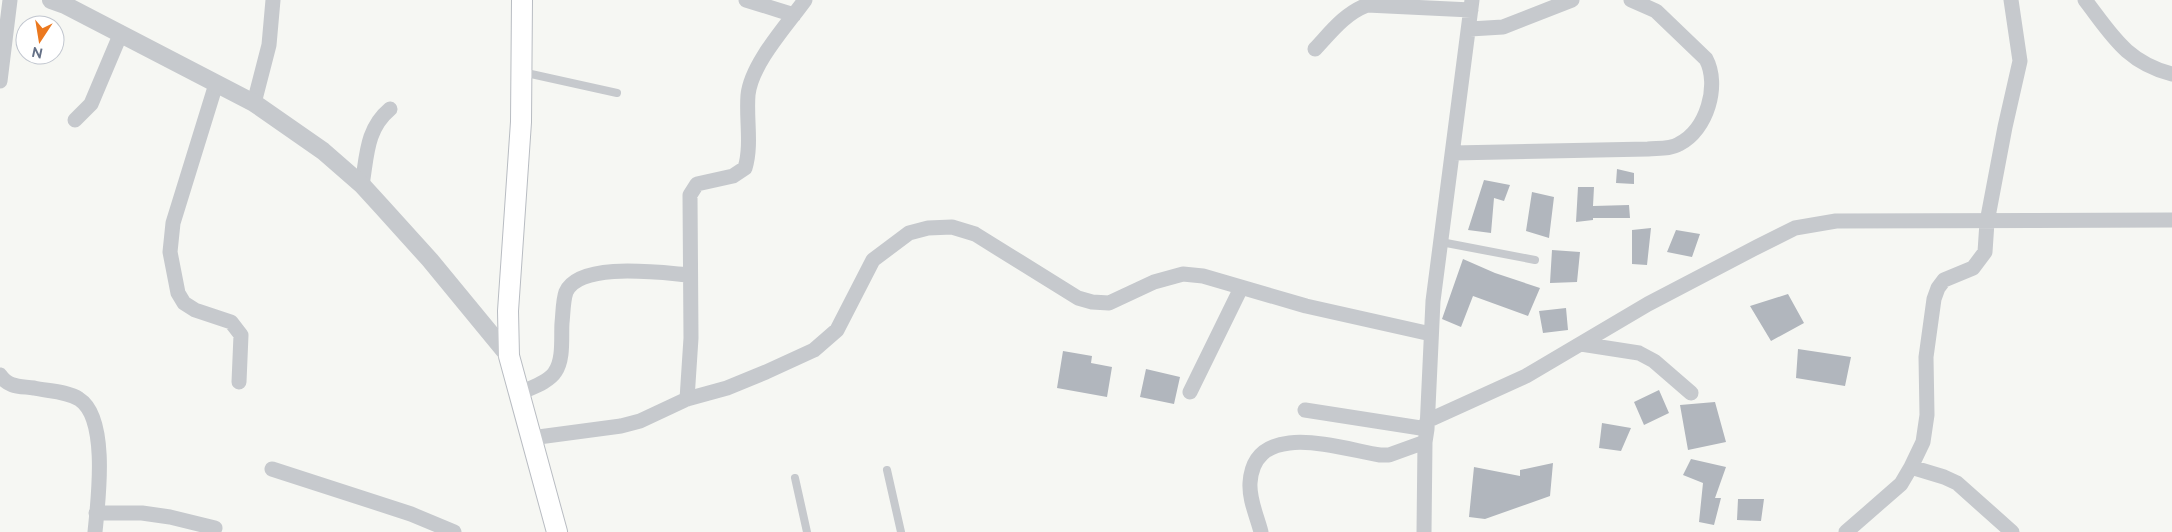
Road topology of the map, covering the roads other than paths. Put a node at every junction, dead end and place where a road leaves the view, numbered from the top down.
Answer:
1 (10, 0) edge
2 (51, 0) edge
3 (273, 0) edge
4 (522, 0) edge
5 (746, 0) edge
6 (805, 0) edge
7 (1572, 0) edge
8 (1631, 0) edge
9 (2011, 0) edge
10 (2085, 0) edge
11 (1472, 5) edge
12 (794, 15) junction
13 (1470, 29) junction
14 (121, 33) junction
15 (1315, 49) dead end
16 (522, 72) junction
17 (2172, 74) edge
18 (0, 81) edge
19 (216, 84) junction
20 (617, 93) dead end
21 (254, 103) junction
22 (390, 109) dead end
23 (75, 120) dead end
24 (1453, 153) junction
25 (362, 185) junction
26 (2172, 220) edge
27 (1987, 222) junction
28 (1441, 242) junction
29 (1535, 260) dead end
30 (690, 275) junction
31 (1241, 288) junction
32 (1430, 334) junction
33 (1581, 344) junction
34 (509, 356) junction
35 (0, 375) edge
36 (238, 382) dead end
37 (1190, 392) dead end
38 (520, 393) junction
39 (1691, 393) dead end
40 (687, 400) junction
41 (1305, 410) dead end
42 (1426, 431) junction
43 (531, 438) junction
44 (1911, 467) junction
45 (272, 468) dead end
46 (887, 470) dead end
47 (795, 478) dead end
48 (96, 513) junction
49 (215, 528) dead end
50 (95, 532) edge
51 (454, 532) edge
52 (556, 532) edge
53 (807, 532) edge
54 (901, 532) edge
55 (1261, 532) edge
56 (1424, 532) edge
57 (1846, 532) edge
58 (2012, 532) edge

1 - 18 street
2 - 14 street
3 - 21 street
4 - 16 main road
5 - 12 street
6 - 12 street
7 - 13 street
8 - 24 street
9 - 27 street
10 - 17 street
11 - 13 street
11 - 15 street
12 - 30 street
13 - 24 street
14 - 19 street
14 - 23 street
16 - 20 lane
16 - 34 main road
19 - 21 street
19 - 36 street
21 - 25 street
22 - 25 street
24 - 28 street
25 - 34 street
26 - 27 street
27 - 33 street
27 - 44 street
28 - 29 lane
28 - 32 street
30 - 38 street
30 - 40 street
31 - 32 street
31 - 37 street
31 - 40 street
32 - 42 street
33 - 39 street
33 - 42 street
34 - 38 main road
35 - 48 street
38 - 43 main road
40 - 43 street
41 - 42 street
42 - 55 street
42 - 56 street
43 - 52 main road
44 - 57 street
44 - 58 street
45 - 51 street
46 - 54 lane
47 - 53 lane
48 - 49 street
48 - 50 street

